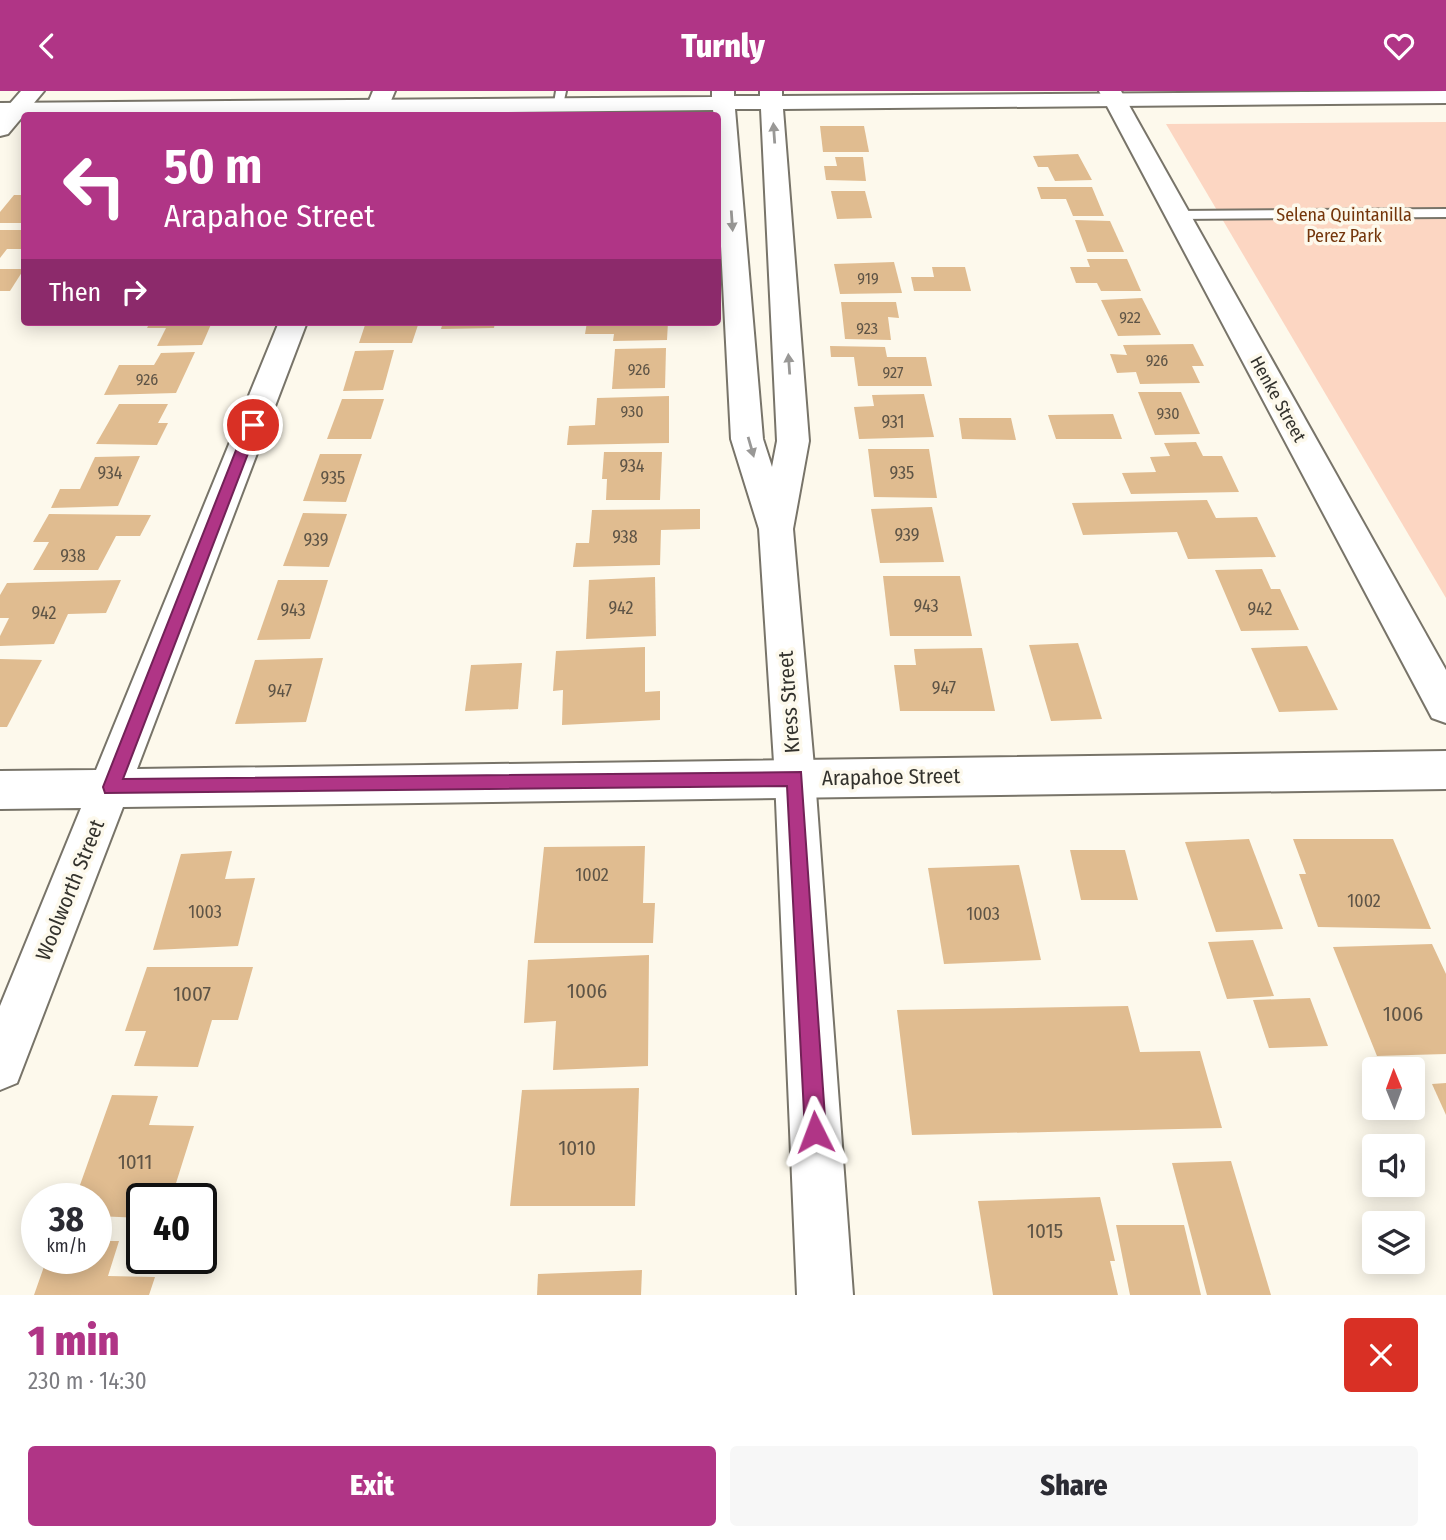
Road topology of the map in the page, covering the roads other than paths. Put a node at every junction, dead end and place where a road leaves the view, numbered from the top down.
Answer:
1 (33, 91) edge
2 (1112, 95) edge
3 (1446, 96) edge
4 (560, 97) edge
5 (724, 97) edge
6 (772, 97) edge
7 (378, 104) edge
8 (8, 110) edge
9 (0, 129) edge
10 (1446, 213) edge
11 (1177, 215) junction
12 (291, 326) edge
13 (776, 529) junction
14 (1446, 706) edge
15 (1446, 770) edge
16 (795, 778) junction
17 (111, 787) junction
18 (0, 790) edge
19 (0, 1066) edge
20 (825, 1295) edge

1 - 8 street
2 - 3 street
2 - 6 street
2 - 11 street, Henke Street
4 - 5 street
4 - 7 street
5 - 6 street
5 -> 13 street, Kress Street
13 -> 6 street, Kress Street
7 - 8 street
8 - 9 street
10 - 11 lane
11 - 14 street, Henke Street
12 - 17 street, Woolworth Street
13 - 16 street, Kress Street
15 - 16 street, Arapahoe Street
16 - 17 street, Arapahoe Street
16 - 20 street, Kress Street
17 - 18 street, Arapahoe Street
17 - 19 street, Woolworth Street

